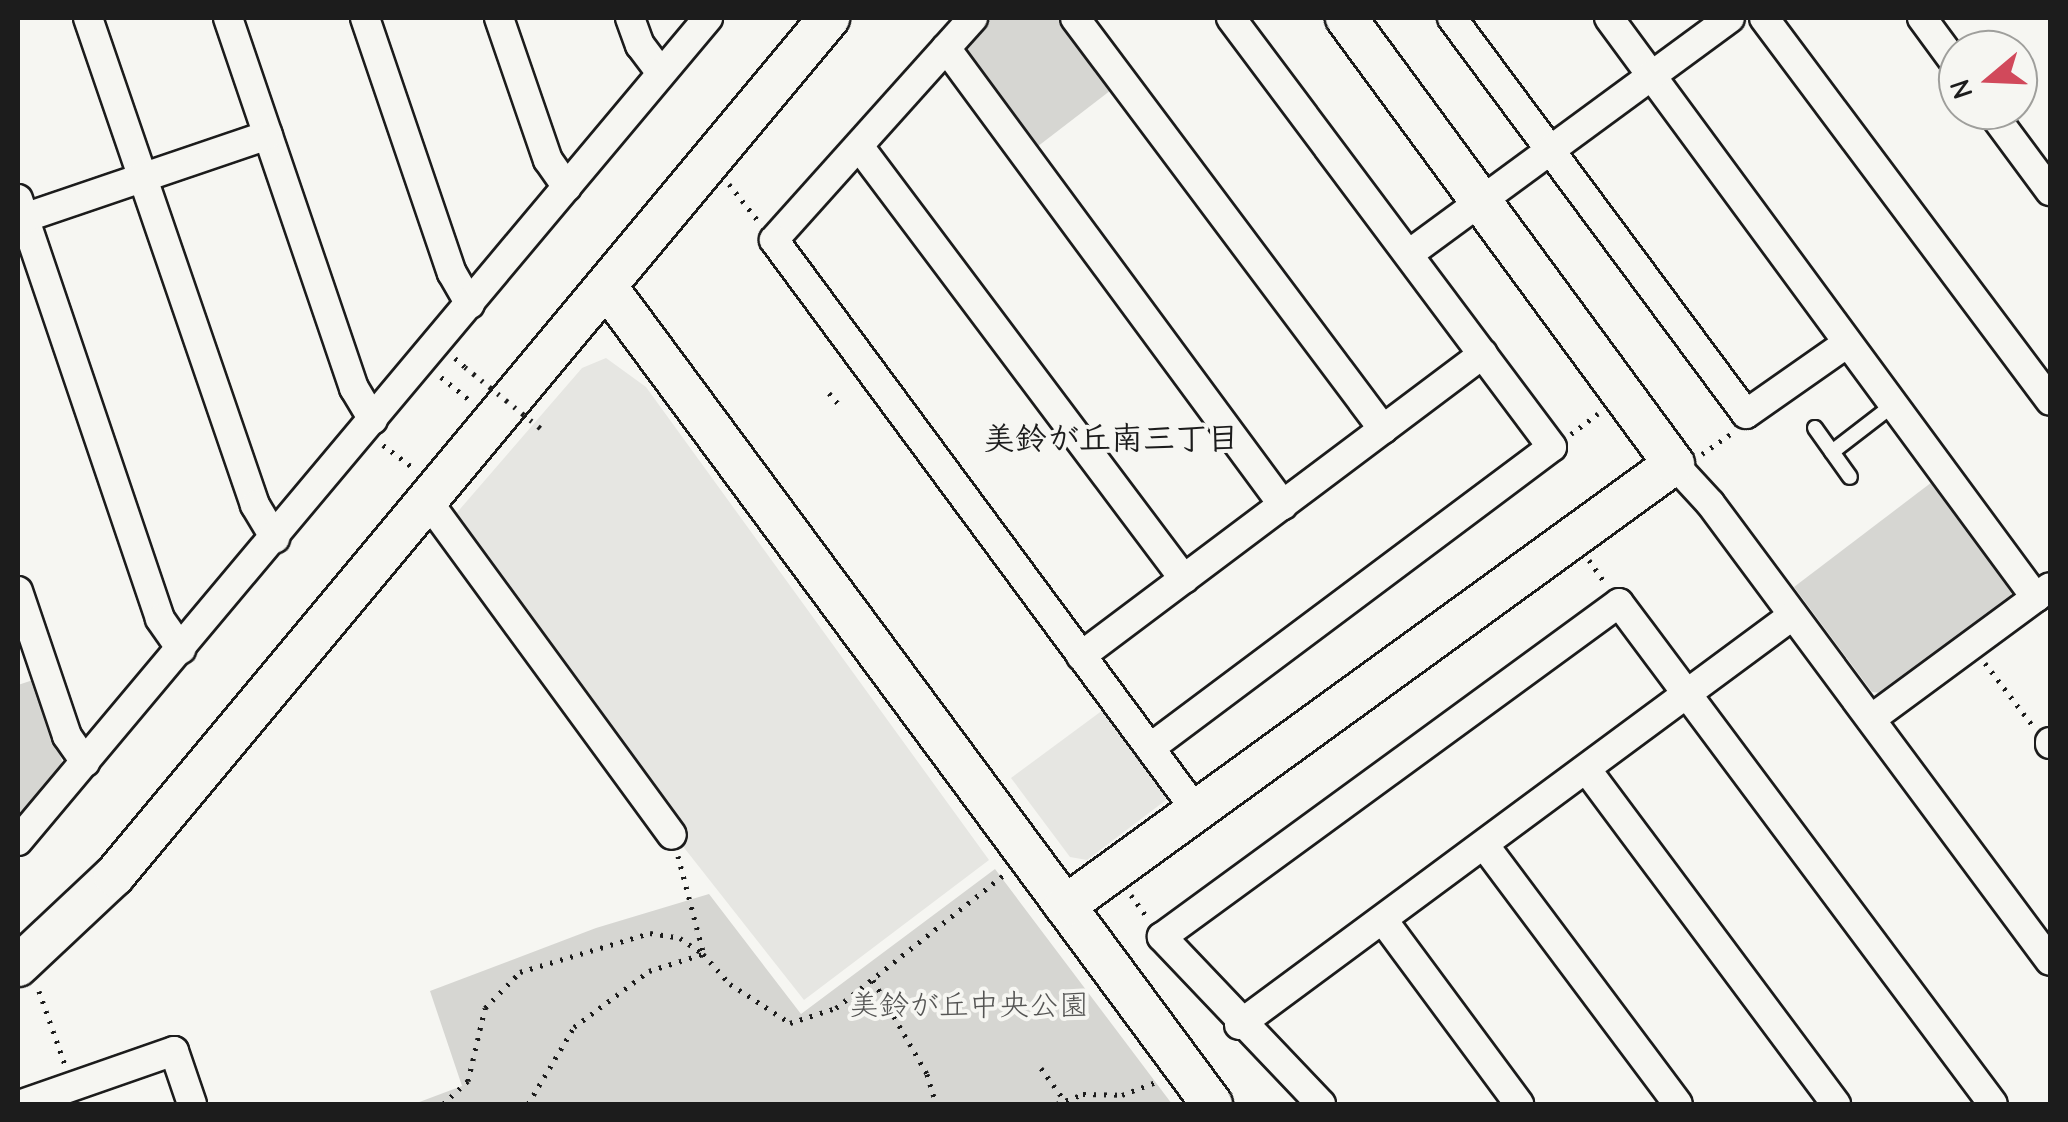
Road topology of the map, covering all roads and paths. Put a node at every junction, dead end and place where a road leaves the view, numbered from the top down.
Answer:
1 (88, 18) edge
2 (228, 18) edge
3 (365, 18) edge
4 (500, 18) edge
5 (630, 18) edge
6 (708, 18) edge
7 (828, 18) edge
8 (974, 18) edge
9 (1075, 18) edge
10 (1232, 18) edge
11 (1346, 18) edge
12 (1452, 18) edge
13 (1608, 18) edge
14 (1730, 18) edge
15 (1764, 18) edge
16 (1922, 18) edge
17 (1938, 40) edge
18 (946, 48) junction
19 (661, 73) junction
20 (1652, 76) junction
21 (2005, 130) edge
22 (268, 136) junction
23 (861, 148) junction
24 (1550, 149) junction
25 (142, 176) junction
26 (725, 179) dead end
27 (567, 187) junction
28 (2050, 192) edge
29 (1481, 200) junction
30 (20, 212) edge
31 (774, 240) junction
32 (1409, 254) junction
33 (606, 286) junction
34 (470, 304) junction
35 (1846, 344) junction
36 (1483, 354) junction
37 (465, 367) dead end
38 (444, 380) dead end
39 (829, 393) dead end
40 (468, 398) dead end
41 (2050, 401) edge
42 (1610, 406) dead end
43 (1892, 406) junction
44 (840, 407) dead end
45 (1746, 414) junction
46 (1814, 428) dead end
47 (374, 429) junction
48 (544, 430) dead end
49 (1382, 430) junction
50 (1552, 447) junction
51 (1832, 452) junction
52 (1684, 461) junction
53 (412, 466) dead end
54 (1850, 477) dead end
55 (429, 503) junction
56 (1283, 505) junction
57 (275, 538) junction
58 (1582, 551) dead end
59 (1184, 579) junction
60 (18, 591) edge
61 (2043, 592) edge
62 (1620, 602) junction
63 (1793, 616) junction
64 (1972, 644) junction
65 (181, 650) junction
66 (1081, 656) junction
67 (1688, 695) junction
68 (1870, 719) junction
69 (2050, 743) edge
70 (1150, 748) junction
71 (85, 762) junction
72 (1587, 770) junction
73 (1196, 808) junction
74 (672, 835) joint
75 (18, 841) edge
76 (1485, 846) junction
77 (1010, 870) dead end
78 (1123, 884) dead end
79 (1065, 906) junction
80 (1383, 920) junction
81 (1162, 937) junction
82 (704, 954) junction
83 (2050, 961) edge
84 (27, 974) edge
85 (873, 980) junction
86 (1239, 1024) junction
87 (1041, 1068) dead end
88 (1156, 1082) dead end
89 (64, 1095) edge
90 (1065, 1101) junction
91 (22, 1104) edge
92 (192, 1104) edge
93 (443, 1104) edge
94 (528, 1104) edge
95 (936, 1104) edge
96 (1056, 1104) edge
97 (1212, 1104) edge
98 (1321, 1104) edge
99 (1519, 1104) edge
100 (1678, 1104) edge
101 (1836, 1104) edge
102 (1993, 1104) edge

1 - 25 street
2 - 22 street
3 - 34 street
4 - 27 street
5 - 19 street
6 - 19 street
7 - 33 street
8 - 18 street
9 - 49 street
10 - 32 street
11 - 29 street
12 - 24 street
13 - 20 street
14 - 20 street
15 - 41 street
16 - 17 street
18 - 23 street
18 - 56 street
19 - 27 street
20 - 24 street
20 - 35 street
21 - 28 street
22 - 25 street
22 - 47 street
23 - 31 street
23 - 59 street
24 - 29 street
24 - 45 street
25 - 30 street
25 - 57 street
26 - 31 path
27 - 34 street
29 - 32 street
29 - 52 street
30 - 65 street
31 - 66 street
32 - 36 street
33 - 55 street
33 - 79 street
34 - 47 street
35 - 43 street
35 - 45 street
36 - 49 street
36 - 50 street
37 - 48 path, bridge
38 - 40 path
39 - 44 path
42 - 50 path
43 - 51 lane
43 - 61 street
45 - 52 path
46 - 51 lane
47 - 53 path
47 - 57 street
49 - 56 street
50 - 70 street
51 - 54 lane
52 - 63 street
52 - 73 street
55 - 74 street
55 - 84 street
56 - 59 street
57 - 65 street
58 - 62 path
59 - 66 street
60 - 71 street
61 - 64 street
62 - 67 street
62 - 81 street
63 - 67 street
63 - 68 street
64 - 68 street
64 - 69 path
65 - 71 street
66 - 70 street
67 - 72 street
67 - 102 street
68 - 83 street
70 - 73 street
71 - 75 street
72 - 76 street
72 - 101 street
73 - 79 street
74 - 82 path
76 - 80 street
76 - 100 street
77 - 85 path
78 - 81 path
79 - 97 street
80 - 86 street
80 - 99 street
81 - 86 street
82 - 85 path
82 - 93 path
82 - 94 path
84 - 89 path
85 - 95 path
86 - 98 street
87 - 90 path
88 - 90 path
89 - 91 street
89 - 92 street
90 - 96 path

